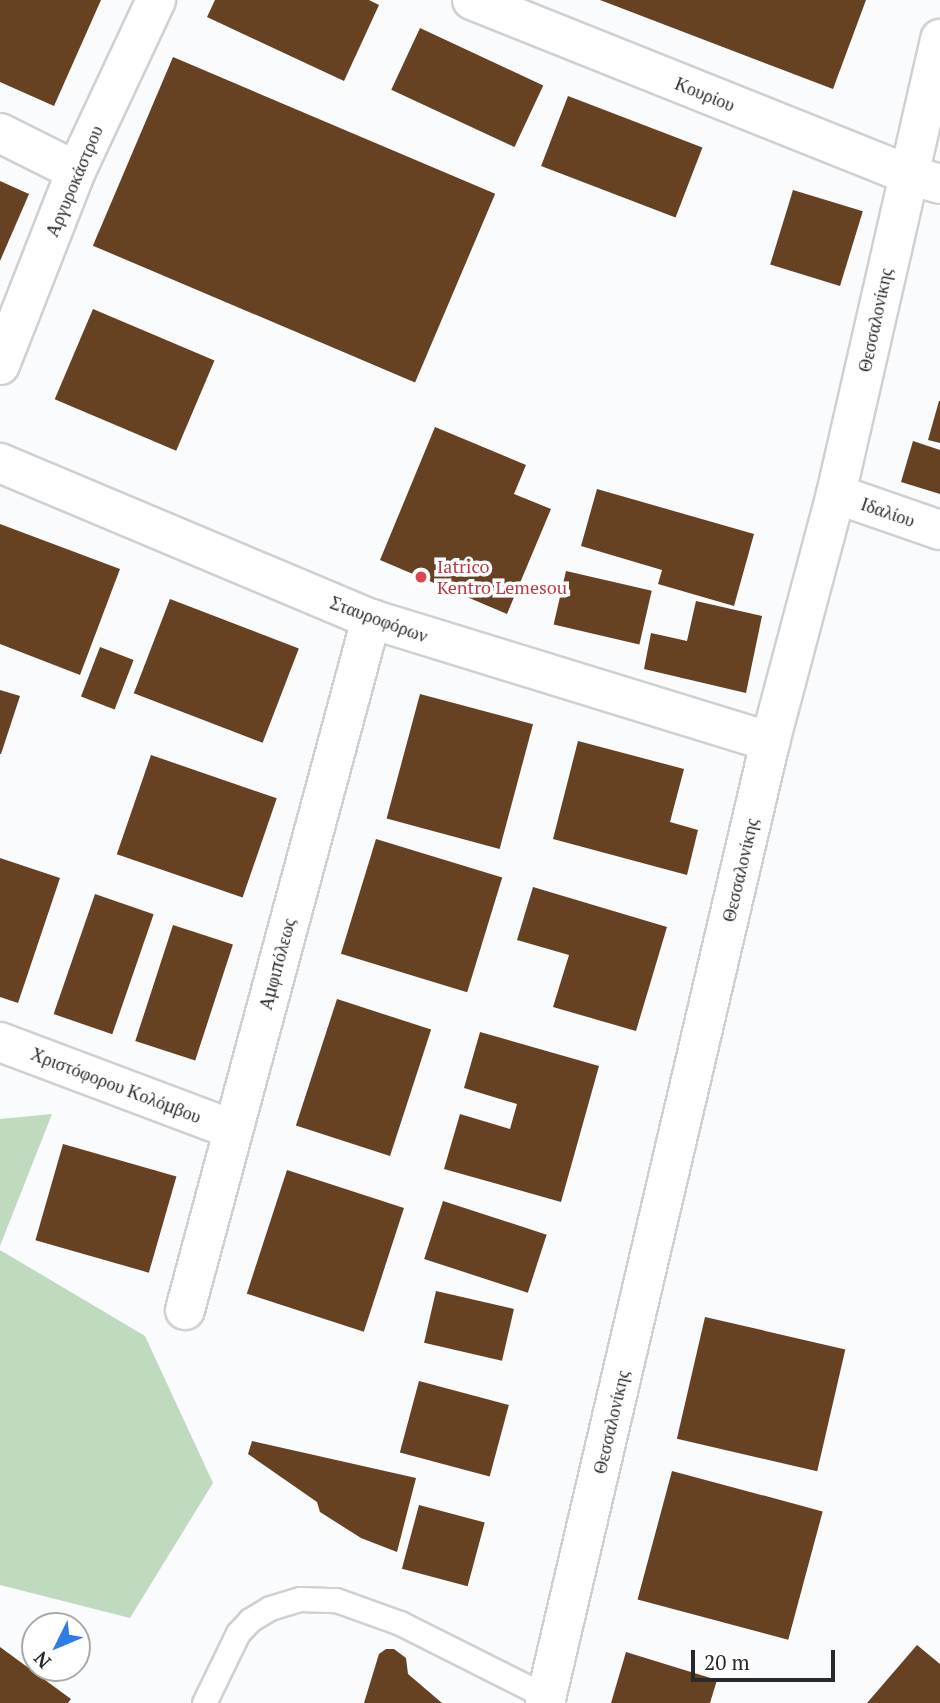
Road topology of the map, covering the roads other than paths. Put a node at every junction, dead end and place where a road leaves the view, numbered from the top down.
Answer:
1 (156, 0) edge
2 (472, 0) edge
3 (940, 39) edge
4 (0, 133) edge
5 (76, 171) junction
6 (924, 179) edge
7 (0, 365) edge
8 (0, 463) edge
9 (836, 494) junction
10 (940, 530) edge
11 (371, 619) junction
12 (770, 742) junction
13 (0, 1042) edge
14 (232, 1129) junction
15 (185, 1310) dead end
16 (546, 1700) edge
17 (204, 1703) edge

1 - 5 street, Αργυροκάστρου
2 - 6 street, Κουρίου
3 - 6 street, Θεσσαλονίκης
4 - 5 street
5 - 7 street, Αργυροκάστρου
6 - 9 street, Θεσσαλονίκης
8 - 11 street, Σταυροφόρων
9 - 10 street, Ιδαλίου
9 - 12 street, Θεσσαλονίκης
11 - 12 street, Σταυροφόρων
11 - 14 street, Αμφιπόλεως
12 - 16 street, Θεσσαλονίκης
13 - 14 street, Χριστόφορου Κολόμβου
14 - 15 street, Αμφιπόλεως
16 - 17 lane

